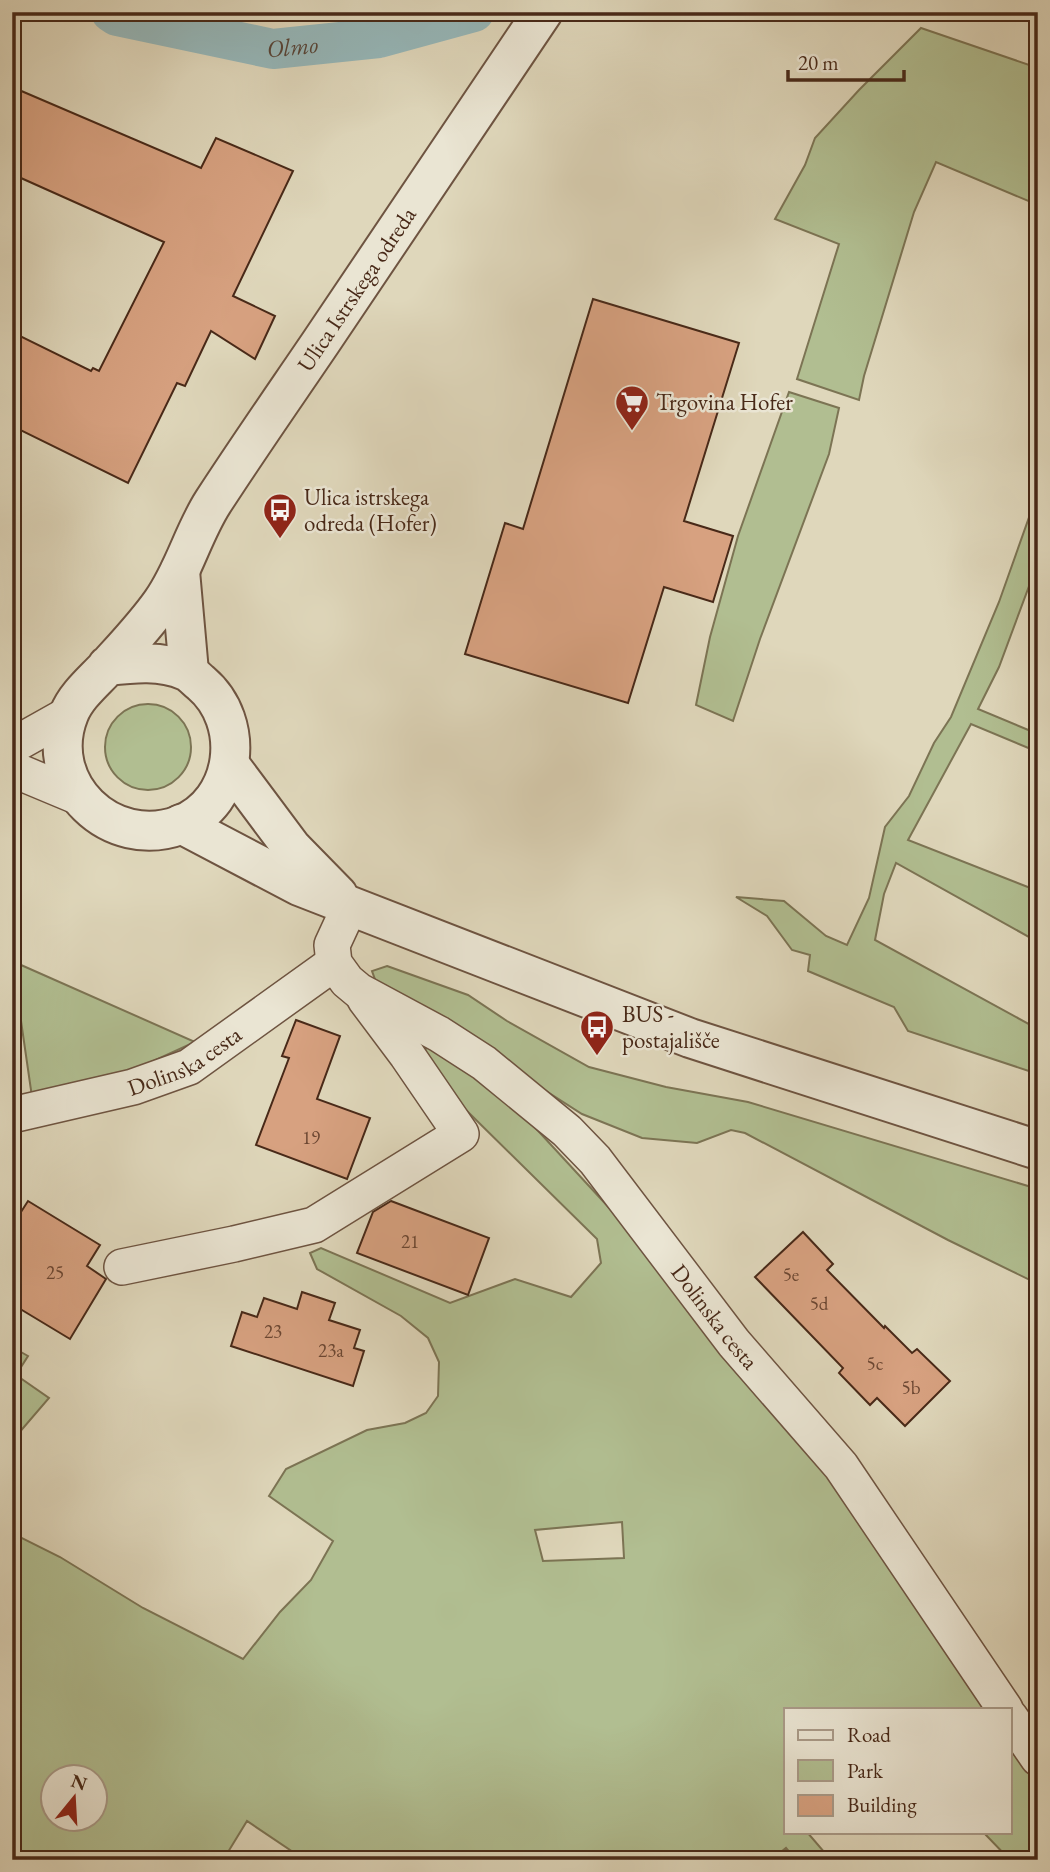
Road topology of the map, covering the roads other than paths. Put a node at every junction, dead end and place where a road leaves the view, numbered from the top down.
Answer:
1 (543, 12) edge
2 (180, 570) junction
3 (107, 666) junction
4 (189, 672) junction
5 (69, 714) junction
6 (12, 746) edge
7 (230, 765) junction
8 (12, 769) edge
9 (79, 797) junction
10 (181, 824) junction
11 (349, 906) junction
12 (334, 963) junction
13 (359, 991) junction
14 (12, 1115) edge
15 (1038, 1150) edge
16 (122, 1267) dead end
17 (1004, 1708) edge
18 (1012, 1720) edge
19 (1038, 1758) edge

1 - 2 street, Ulica Istrskega odreda
2 - 3 street
2 - 4 street
3 - 4 street
3 - 5 street
4 - 7 street
5 - 6 street
5 - 9 street
7 - 10 street
7 - 11 street
8 - 9 street
9 - 10 street
10 - 11 street
11 - 12 street
11 - 15 street
12 - 13 street, Dolinska cesta
12 - 14 street, Dolinska cesta
13 - 16 street, Dolinska cesta
13 - 17 street, Dolinska cesta
18 - 19 street

